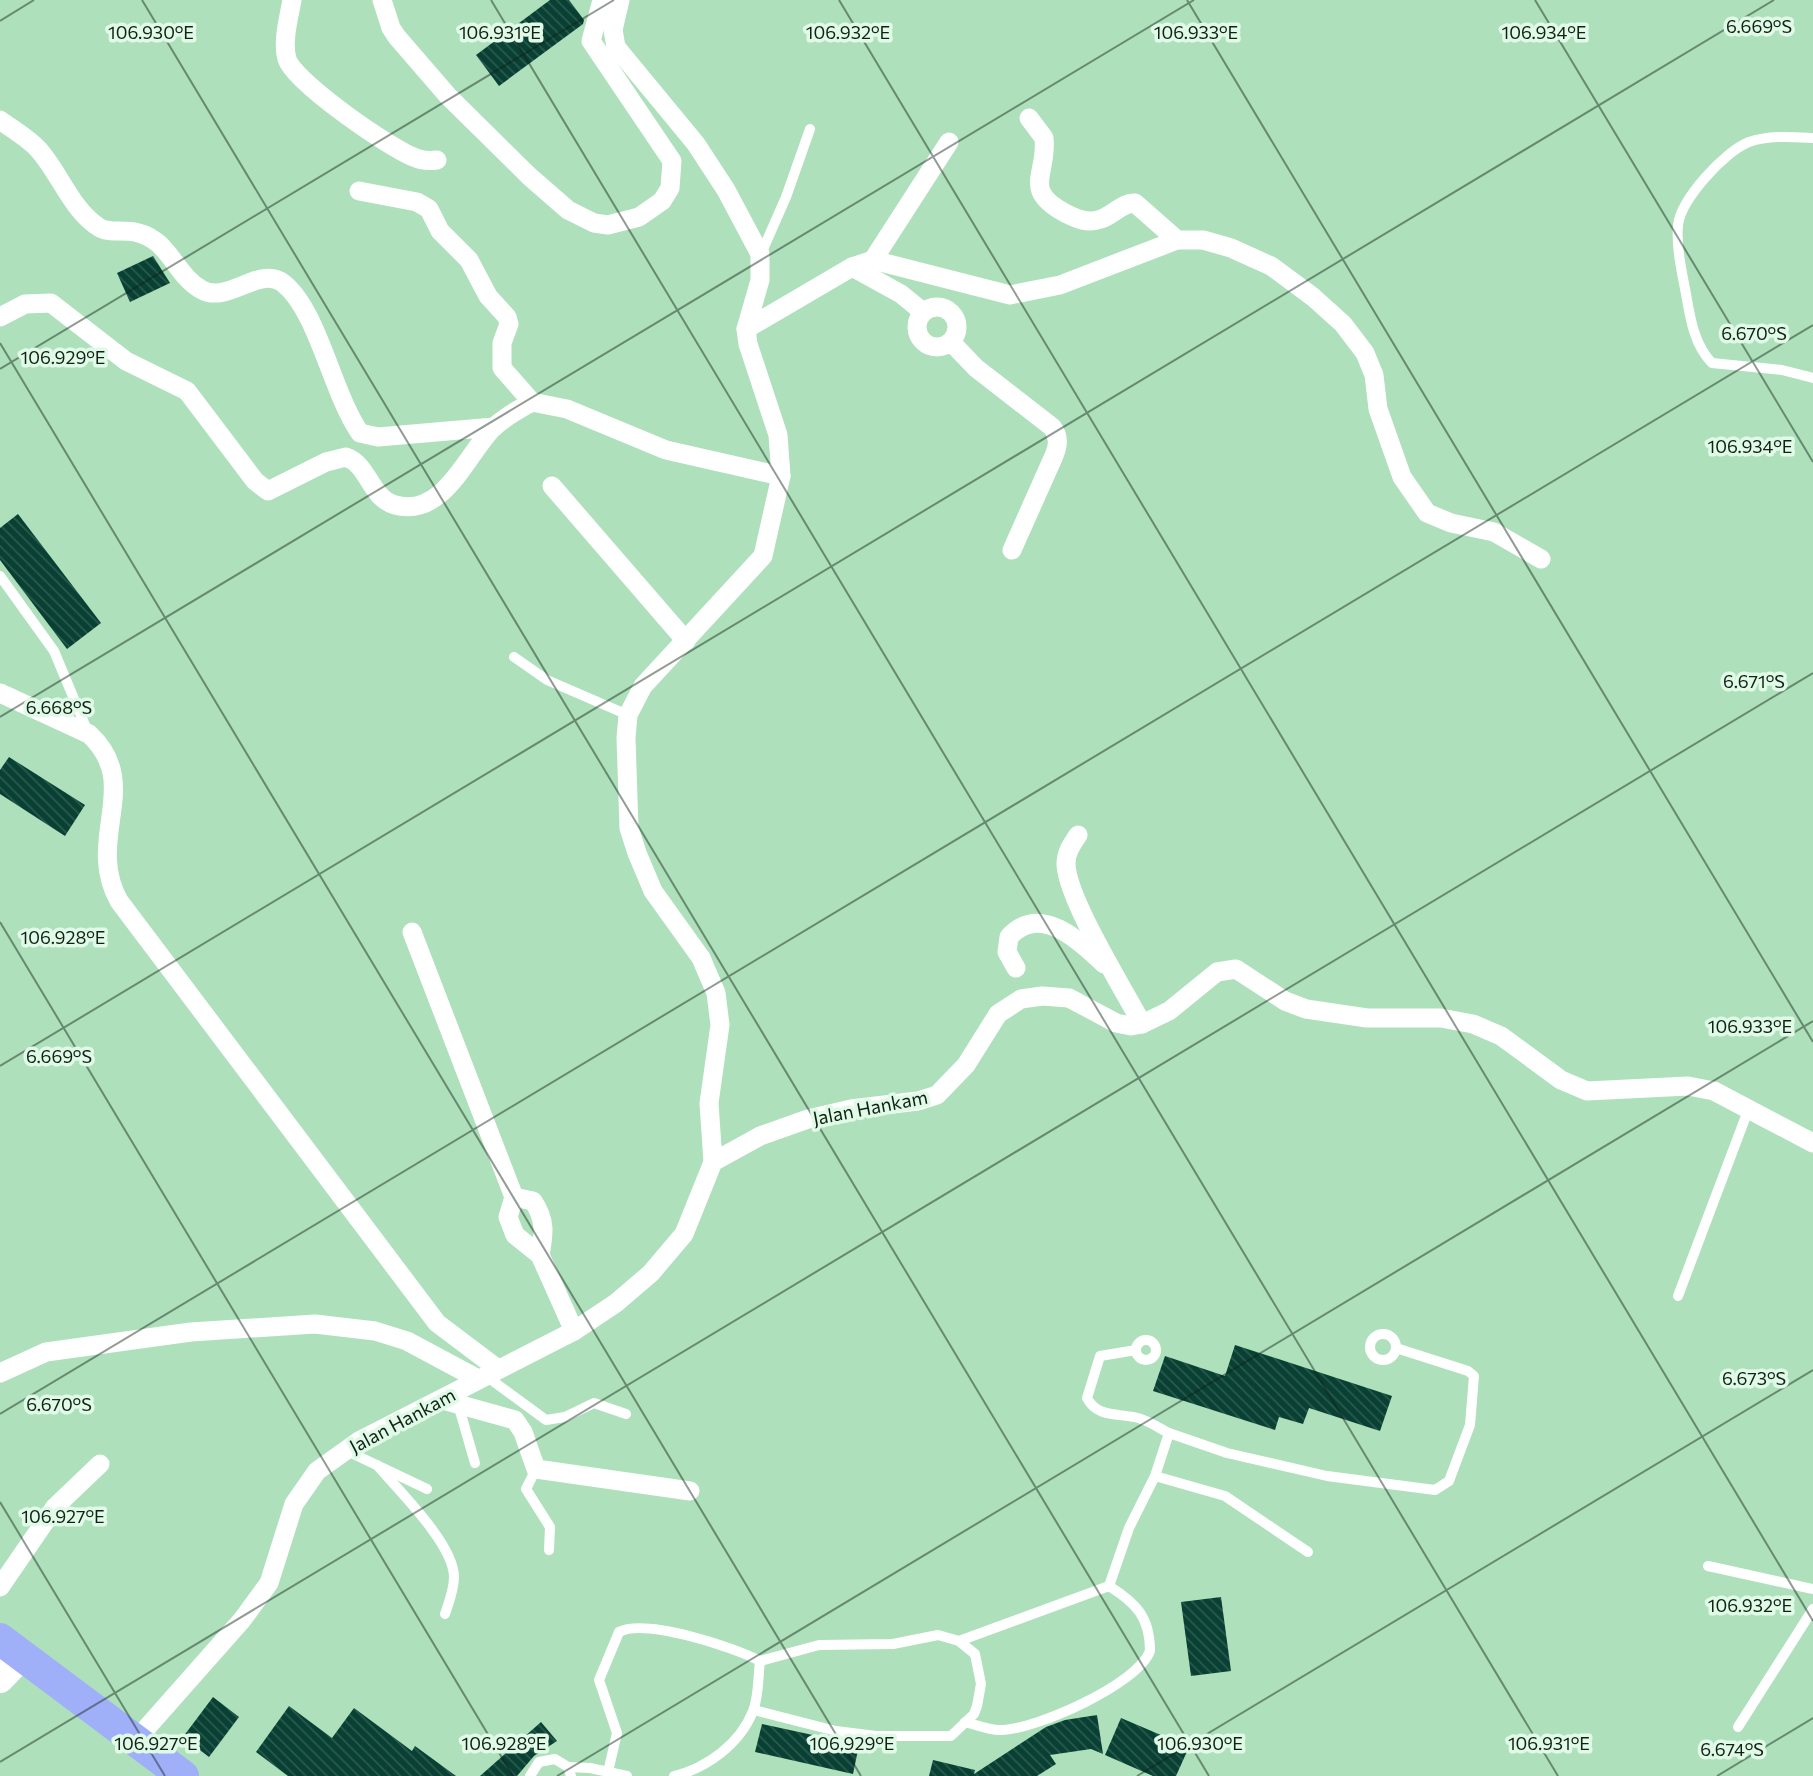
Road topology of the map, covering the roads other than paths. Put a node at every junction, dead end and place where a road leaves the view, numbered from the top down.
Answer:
1 (292, 0) edge
2 (382, 0) edge
3 (602, 0) edge
4 (620, 0) edge
5 (1029, 118) dead end
6 (0, 120) edge
7 (810, 129) dead end
8 (1813, 138) edge
9 (949, 142) dead end
10 (696, 144) junction
11 (437, 160) dead end
12 (672, 161) junction
13 (359, 191) dead end
14 (1177, 240) junction
15 (760, 254) junction
16 (873, 260) junction
17 (852, 267) junction
18 (923, 312) junction
19 (0, 317) edge
20 (746, 330) junction
21 (951, 342) junction
22 (1813, 378) edge
23 (532, 402) junction
24 (494, 427) junction
25 (781, 476) junction
26 (552, 486) dead end
27 (1012, 550) dead end
28 (1541, 559) dead end
29 (0, 576) edge
30 (686, 641) junction
31 (514, 657) dead end
32 (0, 693) edge
33 (628, 715) junction
34 (89, 734) junction
35 (1079, 835) dead end
36 (412, 932) dead end
37 (1016, 968) dead end
38 (1117, 976) junction
39 (1142, 1024) junction
40 (1749, 1108) junction
41 (1813, 1143) edge
42 (713, 1162) junction
43 (514, 1197) junction
44 (540, 1255) junction
45 (1678, 1296) dead end
46 (574, 1331) junction
47 (1396, 1348) dead end
48 (1136, 1350) dead end
49 (0, 1373) edge
50 (487, 1374) junction
51 (451, 1402) junction
52 (626, 1414) dead end
53 (1169, 1433) junction
54 (345, 1450) junction
55 (475, 1463) dead end
56 (100, 1464) dead end
57 (377, 1465) junction
58 (536, 1469) junction
59 (1155, 1476) junction
60 (427, 1489) dead end
61 (691, 1491) dead end
62 (549, 1550) dead end
63 (1308, 1552) dead end
64 (1708, 1566) dead end
65 (1109, 1586) junction
66 (0, 1587) edge
67 (1813, 1589) edge
68 (1813, 1609) edge
69 (445, 1614) dead end
70 (959, 1642) junction
71 (11, 1647) edge
72 (760, 1661) junction
73 (0, 1679) edge
74 (754, 1710) junction
75 (965, 1722) junction
76 (1738, 1727) dead end
77 (135, 1741) junction
78 (570, 1772) edge
79 (608, 1772) junction
80 (183, 1776) edge
81 (530, 1776) edge
82 (627, 1776) edge
83 (674, 1776) edge

1 - 11 street
2 - 12 street
3 - 12 street
4 - 10 street
5 - 14 street
6 - 24 street
7 - 15 lane
8 - 22 lane
9 - 16 street
10 - 12 street
10 - 15 street
13 - 23 street
14 - 16 street
14 - 28 street
15 - 20 street
16 - 17 street
17 - 18 street
17 - 20 street
18 - 21 street
18 - 21 street
19 - 24 street
20 - 25 street
21 - 27 street
23 - 24 street
23 - 25 street
25 - 30 street
26 - 30 street
29 - 34 lane
30 - 33 street
31 - 33 lane
32 - 34 street
33 - 42 street
34 - 50 street
35 - 38 street
36 - 43 street
37 - 38 street
38 - 39 street
39 - 40 street
39 - 42 street, Jalan Hankam
40 - 41 street
40 - 45 lane
42 - 46 street, Jalan Hankam
43 - 44 street
43 - 44 street
44 - 46 street
46 - 50 street, Jalan Hankam
47 - 53 lane
48 - 53 lane
49 - 50 street
50 - 51 street, Jalan Hankam
50 - 52 lane
51 - 54 street, Jalan Hankam
51 - 55 lane
51 - 58 street
53 - 59 lane
54 - 57 lane
54 - 77 street, Jalan Hankam
56 - 66 street
57 - 60 lane
57 - 69 lane
58 - 61 street
58 - 62 lane
59 - 63 lane
59 - 65 lane
64 - 67 lane
65 - 70 lane
65 - 75 lane
68 - 76 lane
70 - 72 lane
70 - 75 lane
71 - 73 main road
71 - 77 highway
72 - 74 lane
72 - 79 lane
74 - 75 lane
74 - 83 lane
77 - 80 highway
78 - 79 lane
78 - 81 lane
79 - 82 lane

